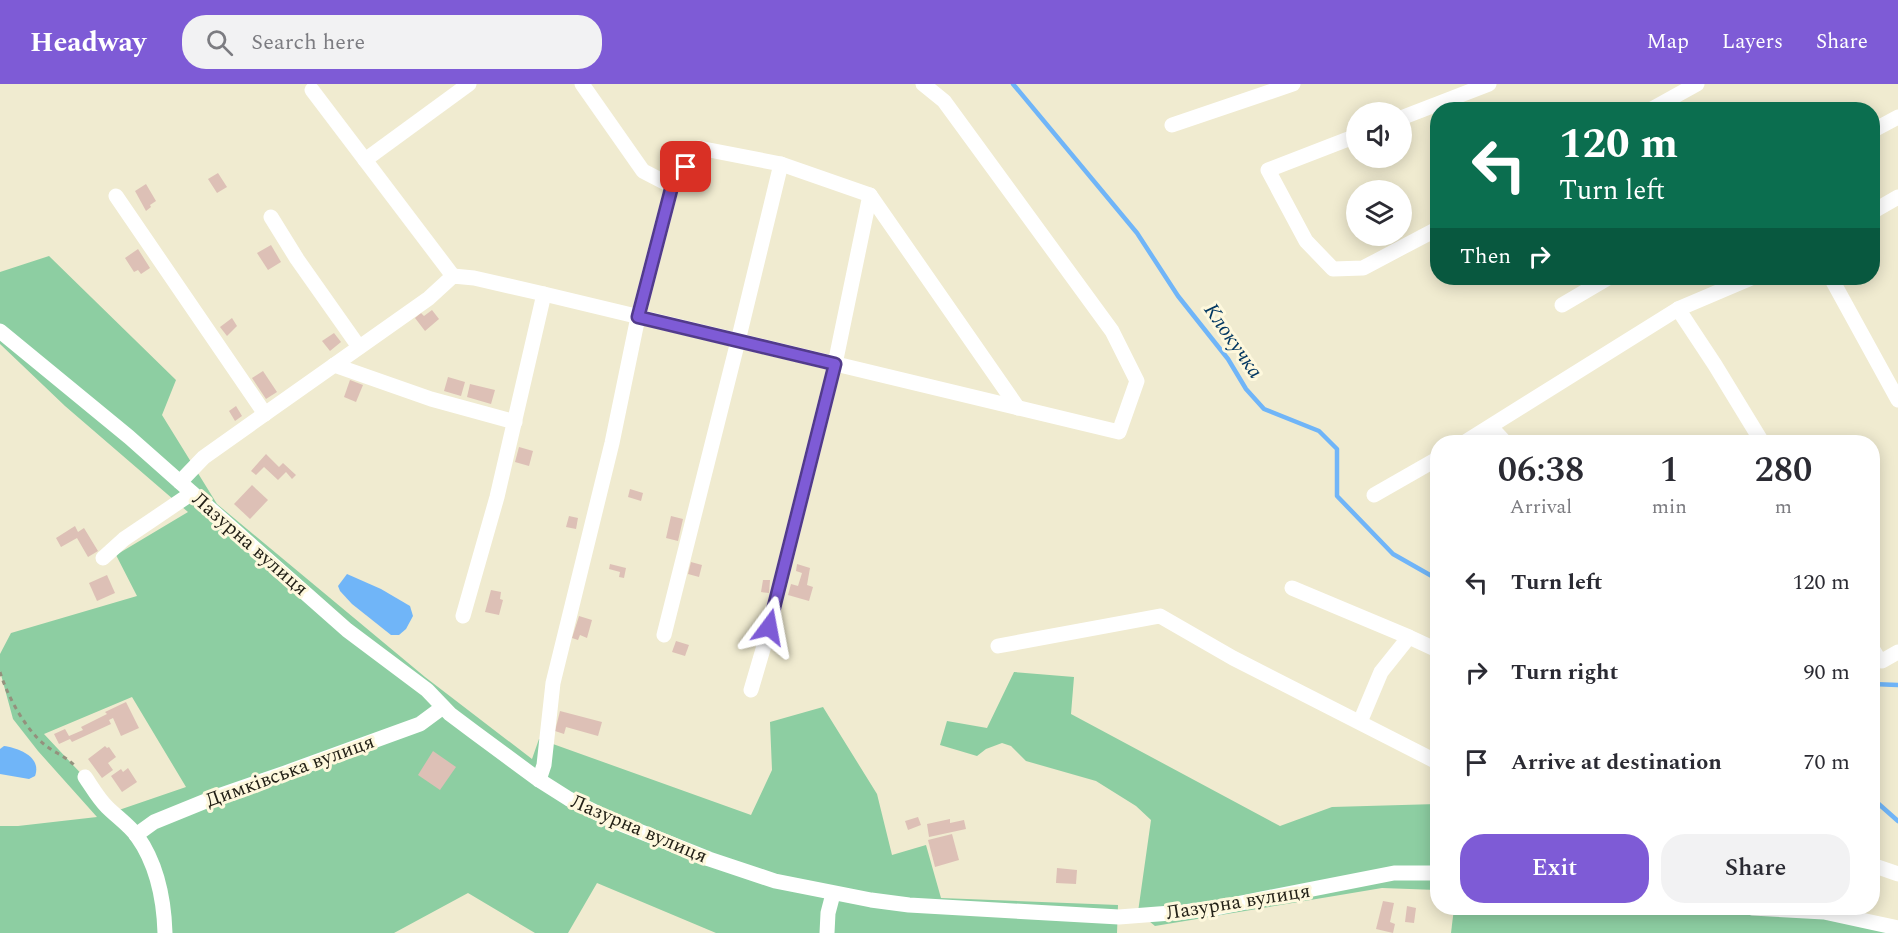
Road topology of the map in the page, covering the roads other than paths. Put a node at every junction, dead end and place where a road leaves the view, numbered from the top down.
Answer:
1 (469, 84) edge
2 (582, 84) edge
3 (923, 84) edge
4 (1293, 84) edge
5 (1489, 84) edge
6 (1697, 84) edge
7 (312, 90) dead end
8 (1442, 102) edge
9 (1664, 102) edge
10 (1430, 107) edge
11 (1412, 114) edge
12 (1898, 117) edge
13 (1172, 125) dead end
14 (1880, 127) edge
15 (1346, 140) edge
16 (365, 160) junction
17 (781, 164) junction
18 (672, 186) junction
19 (870, 195) junction
20 (116, 196) dead end
21 (1898, 198) edge
22 (1880, 208) edge
23 (271, 217) dead end
24 (1430, 234) edge
25 (453, 276) junction
26 (1596, 285) edge
27 (1735, 285) edge
28 (1835, 285) edge
29 (544, 294) junction
30 (1562, 305) dead end
31 (1678, 309) junction
32 (638, 317) junction
33 (0, 331) edge
34 (738, 341) junction
35 (359, 347) junction
36 (835, 364) junction
37 (334, 365) junction
38 (1898, 400) edge
39 (1018, 408) junction
40 (265, 414) junction
41 (515, 422) junction
42 (1491, 427) junction
43 (1477, 435) edge
44 (1498, 435) edge
45 (1757, 435) edge
46 (1430, 463) edge
47 (180, 482) junction
48 (192, 493) junction
49 (1374, 495) dead end
50 (103, 558) dead end
51 (1292, 588) dead end
52 (463, 616) dead end
53 (664, 635) dead end
54 (1409, 636) junction
55 (998, 646) dead end
56 (1430, 646) edge
57 (1898, 652) edge
58 (1880, 660) edge
59 (751, 690) dead end
60 (443, 707) junction
61 (1360, 722) junction
62 (1430, 758) edge
63 (85, 777) road end
64 (539, 780) junction
65 (136, 835) junction
66 (1880, 868) edge
67 (1430, 873) edge
68 (1898, 874) edge
69 (833, 894) junction
70 (1836, 915) edge
71 (1898, 928) edge
72 (165, 933) edge
73 (827, 933) edge

1 - 16 street
2 - 18 street
3 - 39 street
4 - 13 street
5 - 8 street
6 - 9 street
7 - 16 street
10 - 11 street
12 - 14 street
15 - 24 street
16 - 25 street
17 - 18 street
17 - 19 street
17 - 34 street
18 - 32 street
19 - 36 street
19 - 39 street
20 - 40 street
21 - 22 street
23 - 35 street
25 - 29 street
25 - 35 street
26 - 30 street
27 - 31 street
28 - 38 street
29 - 32 street
29 - 41 street
31 - 42 street
31 - 45 street
32 - 34 street
32 - 64 street
33 - 47 street, Лазурна вулиця
34 - 36 street
34 - 53 street
35 - 37 street
36 - 39 street
36 - 59 street
37 - 40 street
37 - 41 street
40 - 47 street
41 - 52 street
42 - 43 street
42 - 44 street
46 - 49 street
47 - 48 street, Лазурна вулиця
48 - 50 street
48 - 60 street, Лазурна вулиця
51 - 54 street
54 - 56 street
54 - 61 street
55 - 61 street
57 - 58 street
60 - 64 street, Лазурна вулиця
60 - 65 street, Димківська вулиця
61 - 62 street
63 - 65 street
64 - 69 street, Лазурна вулиця
65 - 72 street
66 - 68 street
67 - 69 street, Лазурна вулиця
69 - 73 street
70 - 71 street

